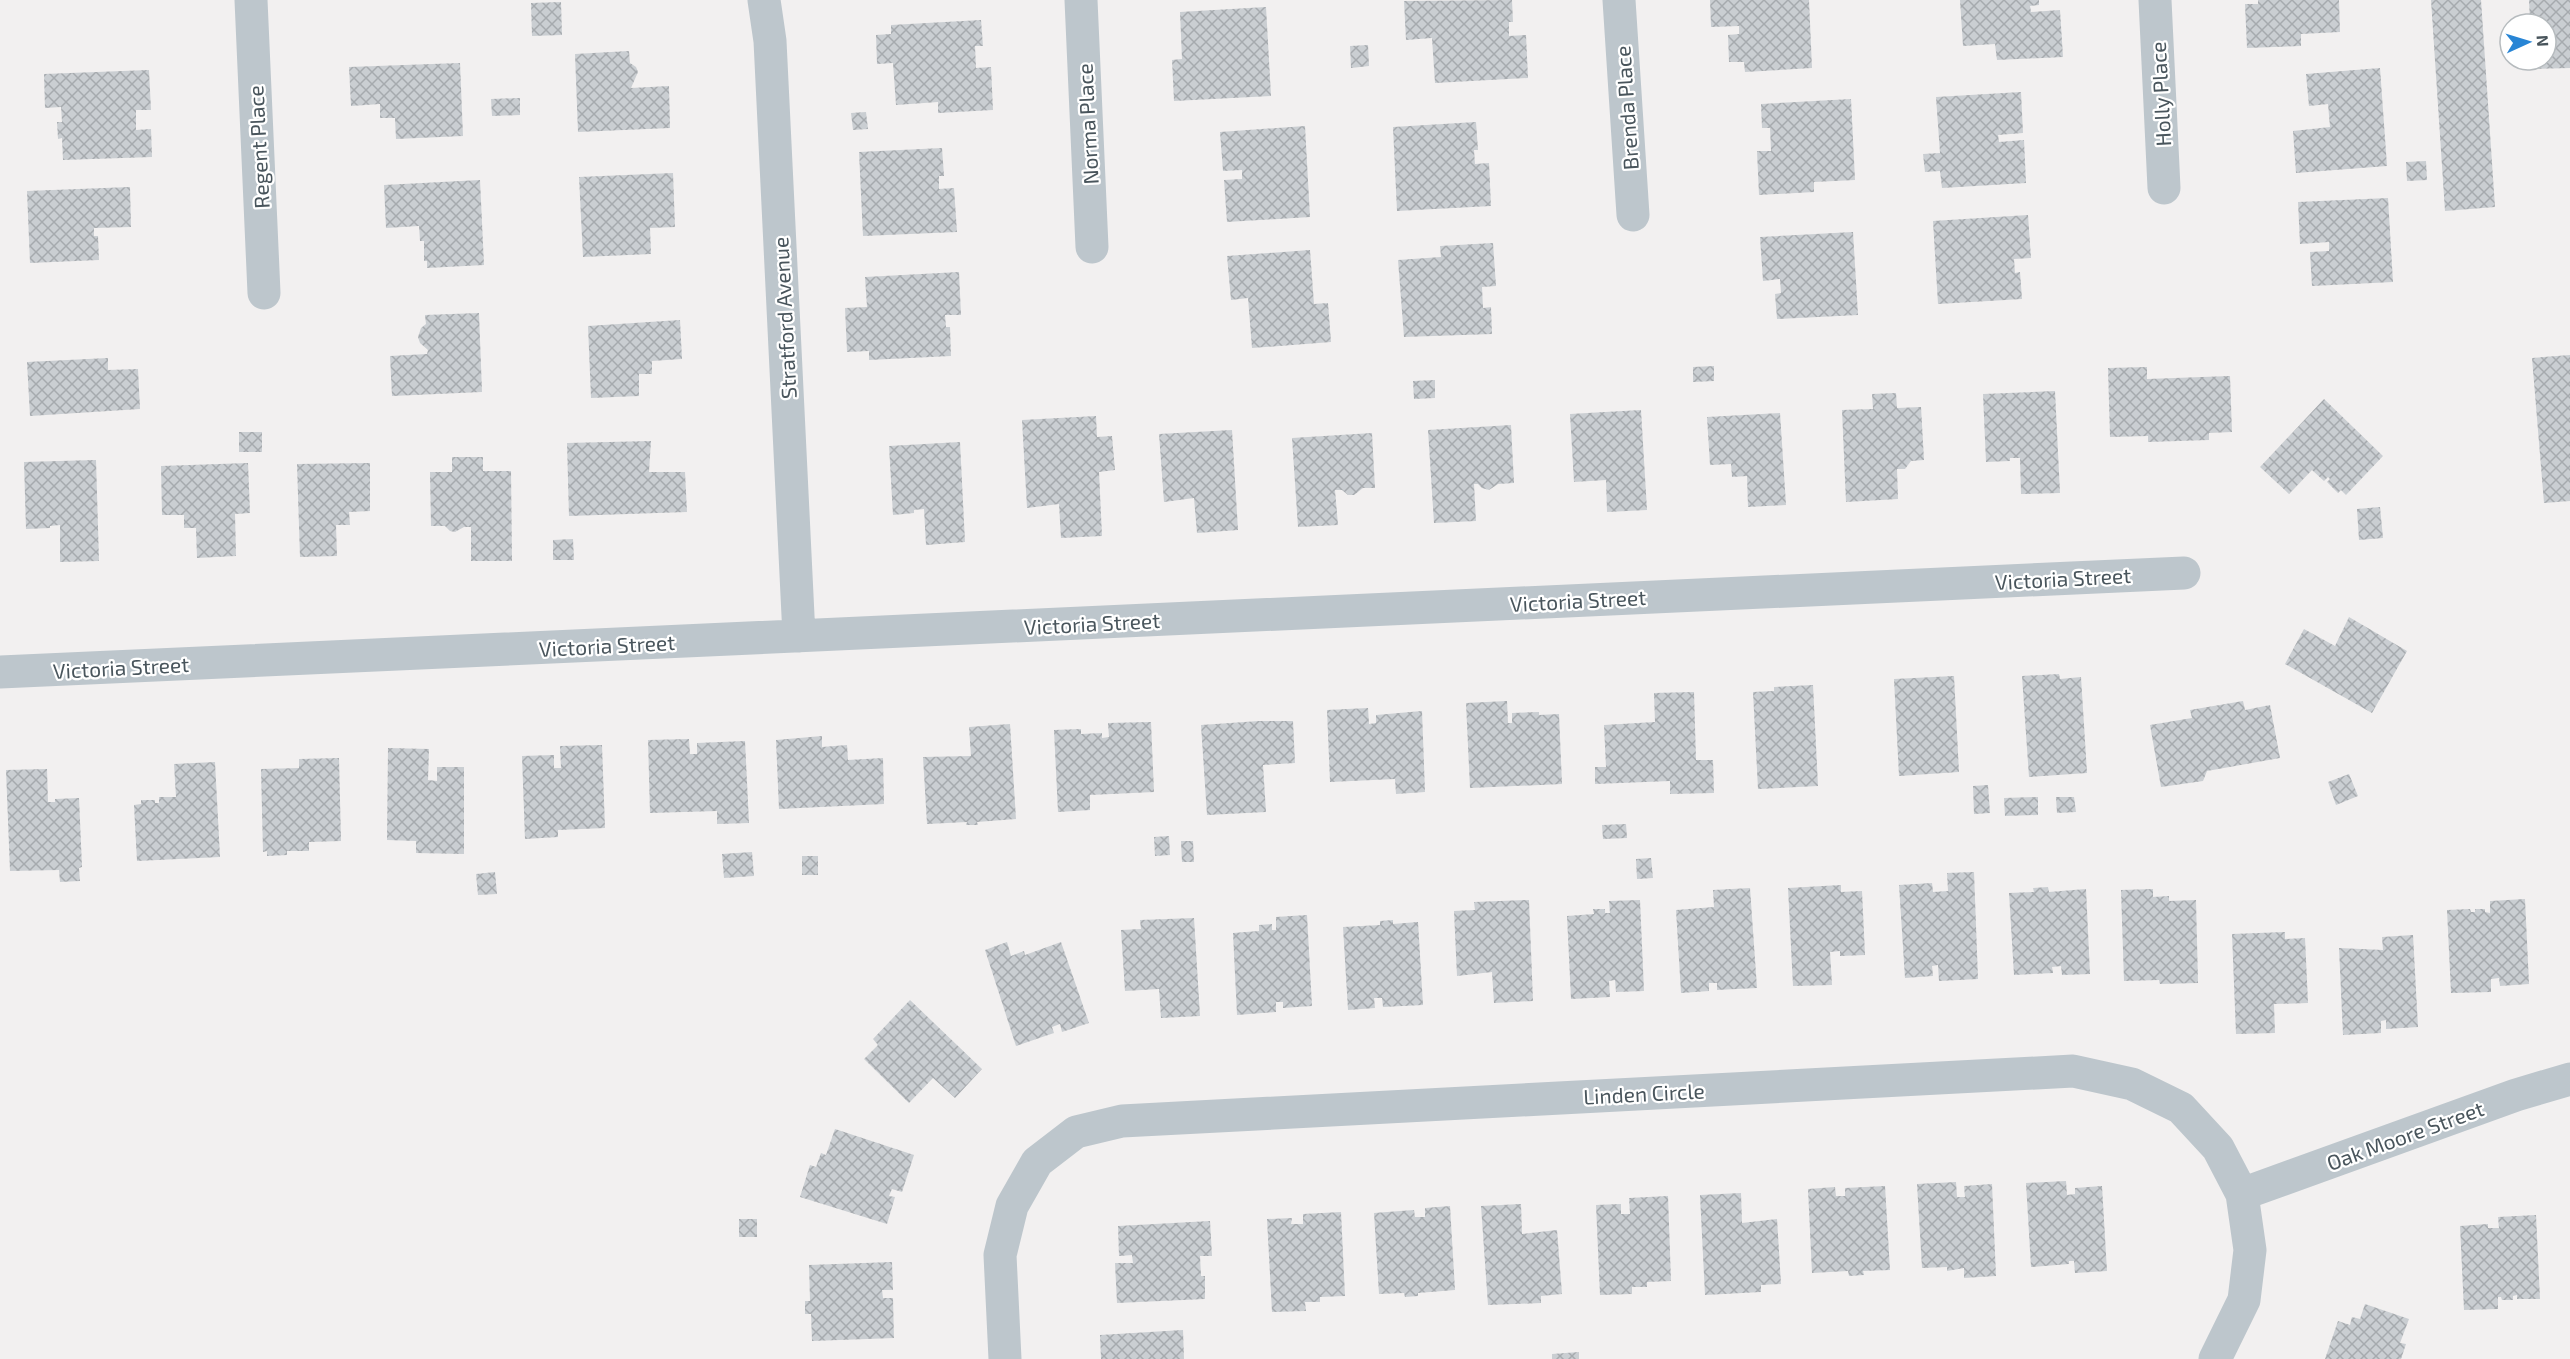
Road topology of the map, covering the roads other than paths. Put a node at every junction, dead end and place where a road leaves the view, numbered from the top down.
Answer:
1 (251, 0) edge
2 (764, 0) edge
3 (1081, 0) edge
4 (1619, 0) edge
5 (2155, 0) edge
6 (2164, 188) dead end
7 (1633, 215) dead end
8 (1092, 247) dead end
9 (264, 293) dead end
10 (2184, 573) dead end
11 (799, 636) junction
12 (0, 672) edge
13 (2570, 1079) edge
14 (2242, 1194) junction
15 (1005, 1359) edge
16 (2215, 1359) edge

1 - 9 street, Regent Place
2 - 11 street, Stratford Avenue
3 - 8 street, Norma Place
4 - 7 street, Brenda Place
5 - 6 street, Holly Place
10 - 11 street, Victoria Street
11 - 12 street, Victoria Street
13 - 14 street, Oak Moore Street
14 - 15 street, Linden Circle
14 - 16 street, Linden Circle

